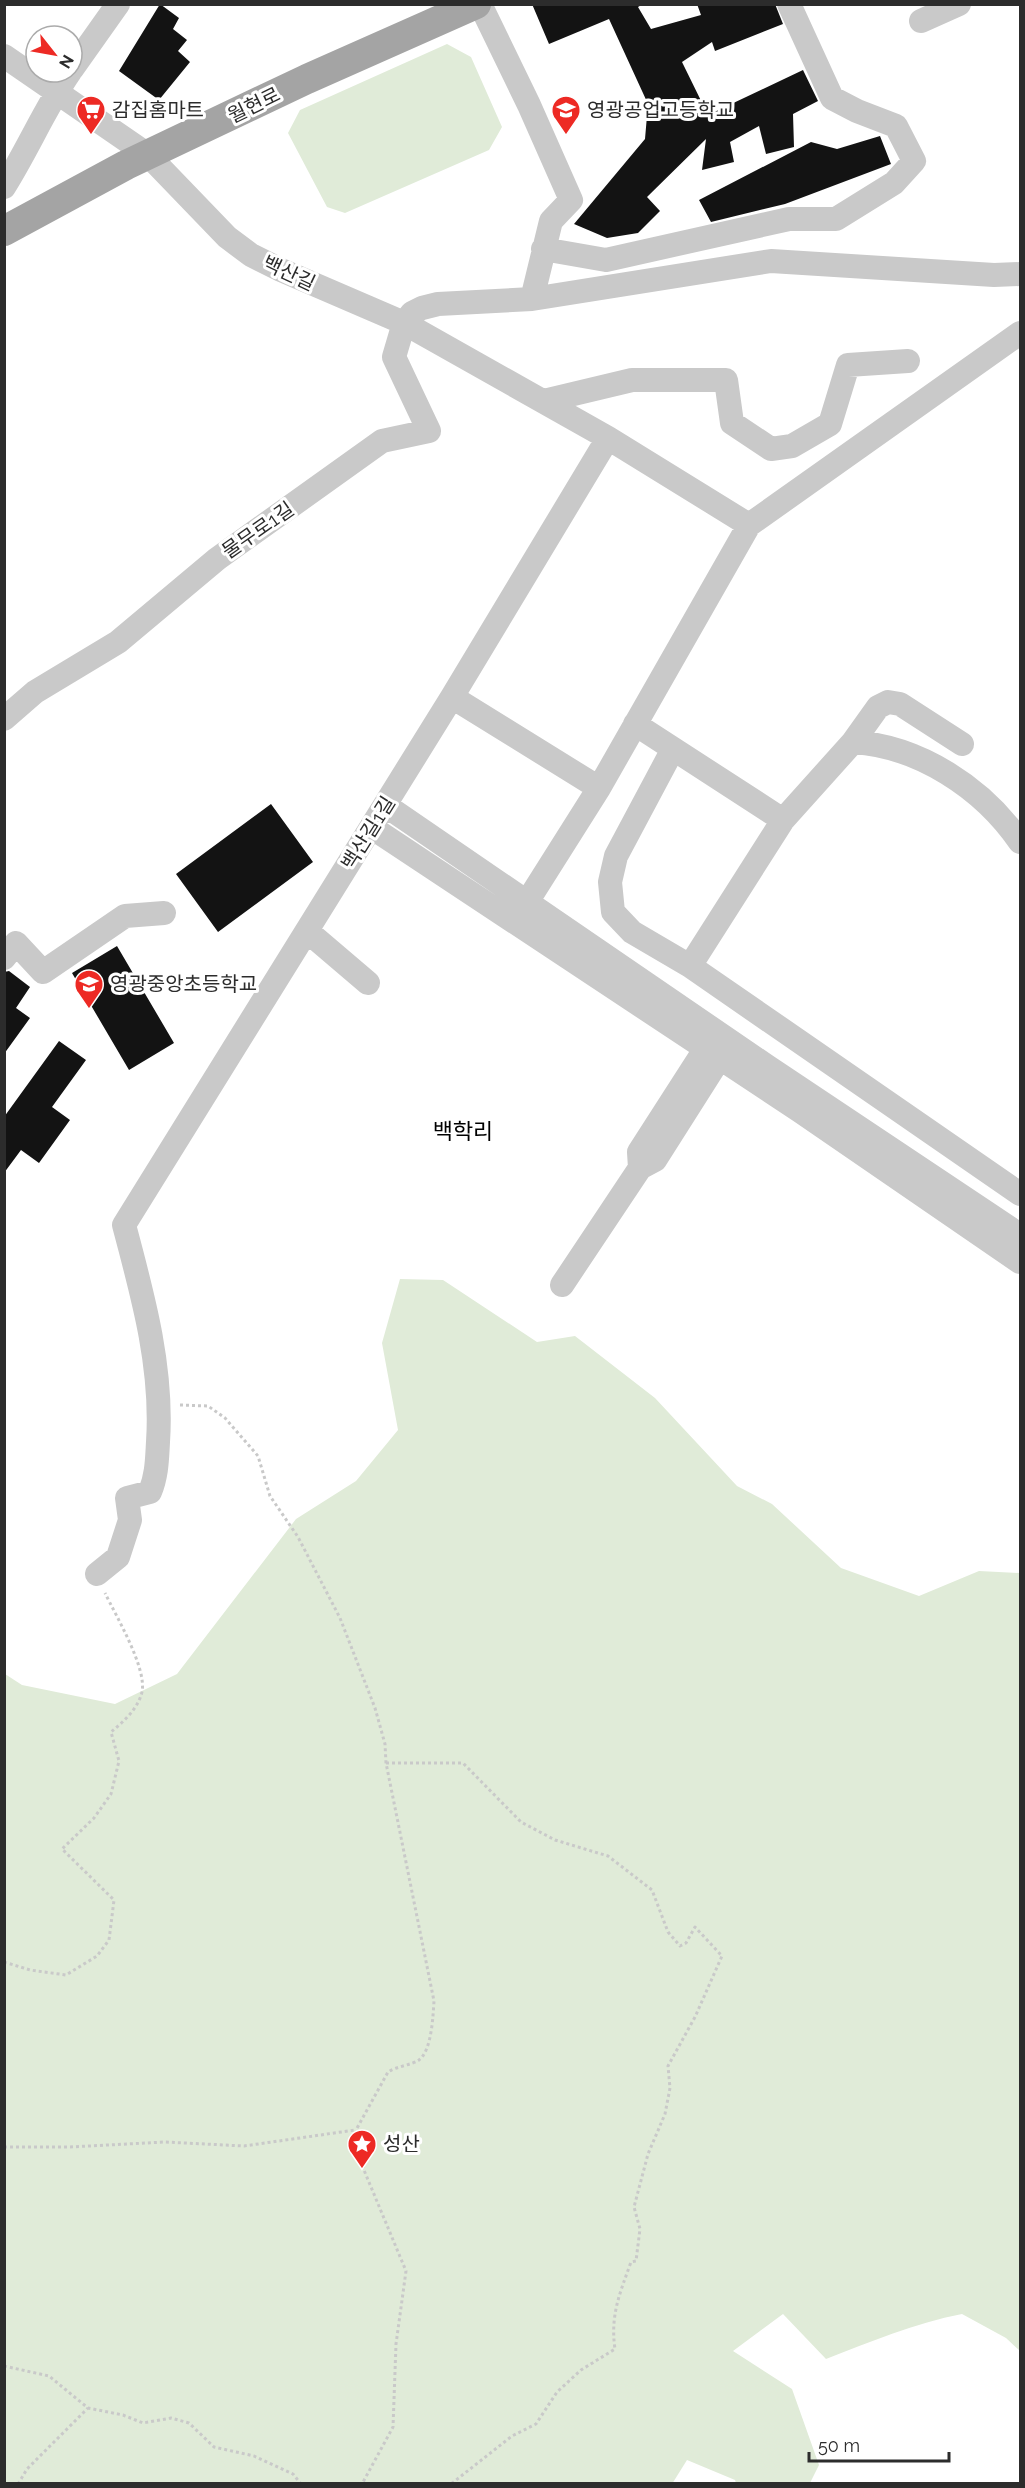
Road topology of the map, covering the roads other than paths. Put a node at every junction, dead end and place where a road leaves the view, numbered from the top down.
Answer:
1 (118, 4) edge
2 (478, 4) edge
3 (789, 4) edge
4 (959, 4) edge
5 (921, 21) dead end
6 (84, 52) edge
7 (4, 56) edge
8 (62, 84) edge
9 (56, 93) junction
10 (148, 155) junction
11 (4, 187) edge
12 (4, 231) edge
13 (543, 249) junction
14 (1020, 274) edge
15 (532, 299) junction
16 (404, 323) junction
17 (1020, 333) edge
18 (908, 361) dead end
19 (544, 401) junction
20 (608, 438) junction
21 (749, 525) junction
22 (452, 697) junction
23 (4, 719) edge
24 (635, 724) junction
25 (853, 742) junction
26 (962, 744) dead end
27 (673, 749) junction
28 (599, 788) junction
29 (385, 805) junction
30 (783, 820) junction
31 (371, 827) junction
32 (1020, 842) edge
33 (527, 902) junction
34 (164, 913) dead end
35 (307, 931) junction
36 (4, 958) edge
37 (690, 966) junction
38 (368, 983) dead end
39 (712, 1041) junction
40 (640, 1168) junction
41 (1020, 1194) edge
42 (1020, 1235) edge
43 (1020, 1262) edge
44 (562, 1285) dead end
45 (97, 1574) road end

1 - 6 street
2 - 10 main road, 월현로
2 - 13 street
3 - 13 street
4 - 5 street
7 - 9 street, 백산길
8 - 9 street
9 - 10 street, 백산길
9 - 11 street
10 - 12 main road, 월현로
10 - 16 street, 백산길
13 - 15 street
14 - 15 street
15 - 16 street
16 - 19 street, 백산길
16 - 23 street, 물무로1길
17 - 21 street
18 - 19 street
19 - 20 street, 백산길
20 - 21 street, 백산길
20 - 22 street, 백산길1길
21 - 24 street
22 - 28 street
22 - 29 street, 백산길1길
24 - 27 street
24 - 28 street
25 - 26 street
25 - 30 street
25 - 32 street
27 - 30 street
27 - 37 street
28 - 33 street
29 - 31 street, 백산길1길
29 - 33 street
30 - 37 street
31 - 35 street, 백산길1길
31 - 39 street
33 - 39 street
34 - 36 street
35 - 38 street
35 - 45 street, 백산길1길
37 - 41 street
39 - 40 street
39 - 40 street
39 - 42 street
39 - 43 street
40 - 44 street

